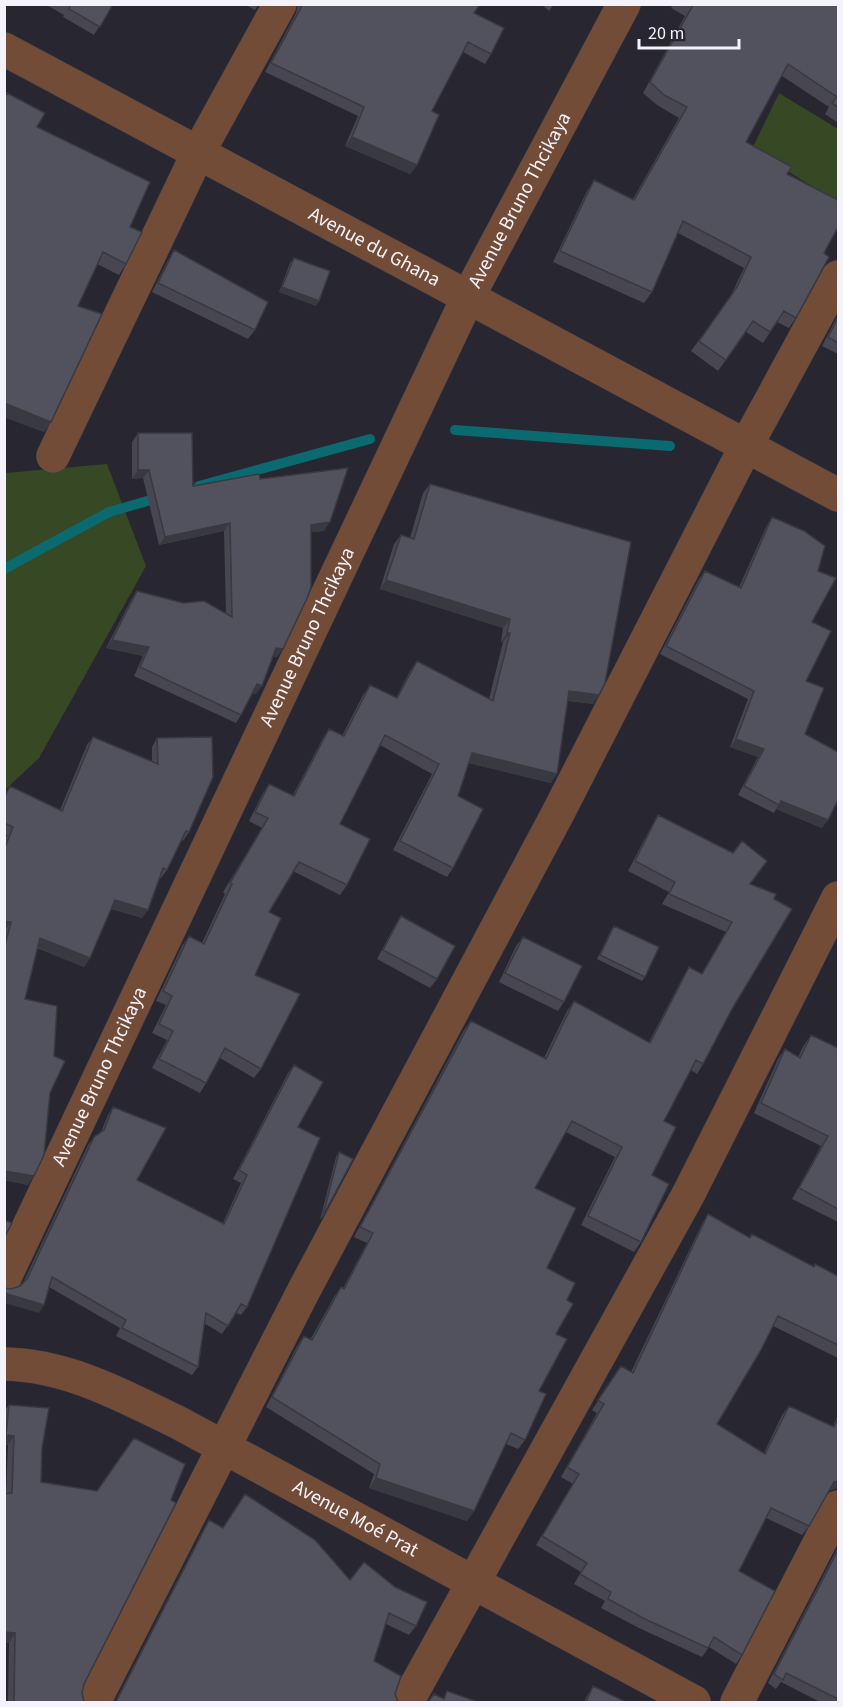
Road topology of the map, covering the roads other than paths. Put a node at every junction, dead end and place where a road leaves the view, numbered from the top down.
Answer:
1 (280, 4) edge
2 (624, 4) edge
3 (4, 49) edge
4 (198, 153) junction
5 (838, 277) edge
6 (468, 297) junction
7 (746, 446) junction
8 (53, 456) dead end
9 (838, 495) edge
10 (838, 898) edge
11 (4, 1279) edge
12 (4, 1364) edge
13 (224, 1448) junction
14 (838, 1508) edge
15 (473, 1583) junction
16 (94, 1702) edge
17 (407, 1702) edge
18 (694, 1702) edge
19 (737, 1702) edge

1 - 4 street
2 - 6 street, Avenue Bruno Thcikaya
3 - 4 street, Avenue du Ghana
4 - 6 street, Avenue du Ghana
4 - 8 street
5 - 7 street
6 - 7 street, Avenue du Ghana
6 - 11 street, Avenue Bruno Thcikaya
7 - 9 street, Avenue du Ghana
7 - 13 street
10 - 15 street
12 - 13 street, Avenue Moé Prat
13 - 15 street, Avenue Moé Prat
13 - 16 street
14 - 19 street
15 - 17 street
15 - 18 street, Avenue Moé Prat

